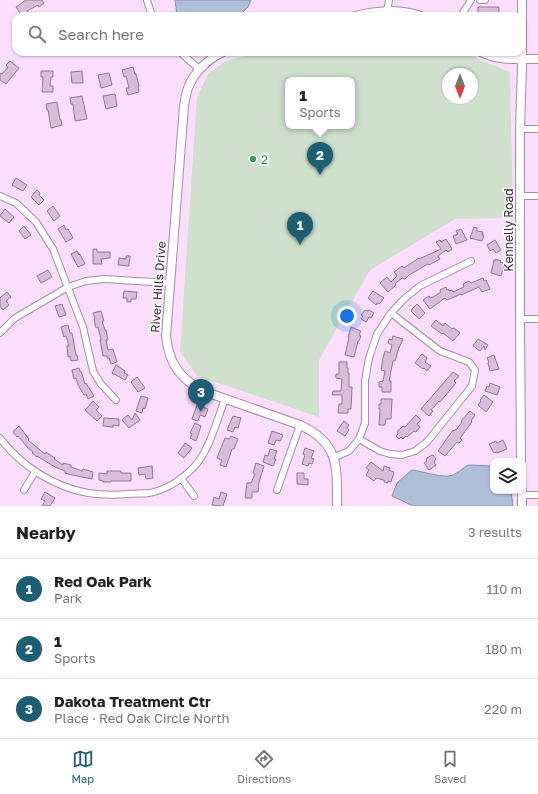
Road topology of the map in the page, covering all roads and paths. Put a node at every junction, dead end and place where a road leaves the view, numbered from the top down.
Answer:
1 (147, 0) edge
2 (389, 0) edge
3 (471, 0) edge
4 (480, 0) edge
5 (484, 0) edge
6 (522, 0) edge
7 (387, 11) junction
8 (151, 12) edge
9 (377, 12) edge
10 (409, 12) edge
11 (463, 12) edge
12 (522, 12) edge
13 (184, 56) edge
14 (216, 56) edge
15 (489, 56) edge
16 (522, 59) junction
17 (538, 59) edge
18 (199, 69) junction
19 (520, 129) junction
20 (538, 129) edge
21 (0, 196) edge
22 (520, 196) junction
23 (538, 196) edge
24 (471, 261) dead end
25 (170, 283) junction
26 (68, 287) junction
27 (390, 313) junction
28 (520, 319) junction
29 (538, 319) edge
30 (0, 333) edge
31 (225, 399) junction
32 (116, 400) dead end
33 (300, 425) junction
34 (0, 438) edge
35 (360, 439) junction
36 (334, 458) junction
37 (522, 458) edge
38 (36, 472) junction
39 (181, 478) junction
40 (24, 490) dead end
41 (277, 490) dead end
42 (522, 494) edge
43 (526, 494) edge
44 (538, 495) edge
45 (194, 496) dead end
46 (337, 506) edge
47 (522, 506) edge

1 - 8 street
2 - 7 street
3 - 11 street
4 - 5 street
6 - 12 street, Kennelly Road
7 - 9 street
7 - 10 street
13 - 18 street
14 - 18 street
15 - 16 street
16 - 17 street
16 - 19 street, Kennelly Road
18 - 25 street, River Hills Drive
19 - 20 street
19 - 22 street, Kennelly Road
21 - 26 street
22 - 23 street
22 - 28 street, Kennelly Road
24 - 27 street
25 - 26 street
25 - 31 street, River Hills Drive
26 - 30 street
26 - 32 street
27 - 35 street
27 - 35 street
28 - 29 street
28 - 37 street, Kennelly Road
31 - 33 street, River Hills Drive
31 - 39 street
33 - 36 street, River Hills Drive
33 - 41 street
34 - 38 street
35 - 36 street
36 - 46 street, River Hills Drive
38 - 39 street
38 - 40 street
39 - 45 street
42 - 47 street
43 - 44 street

